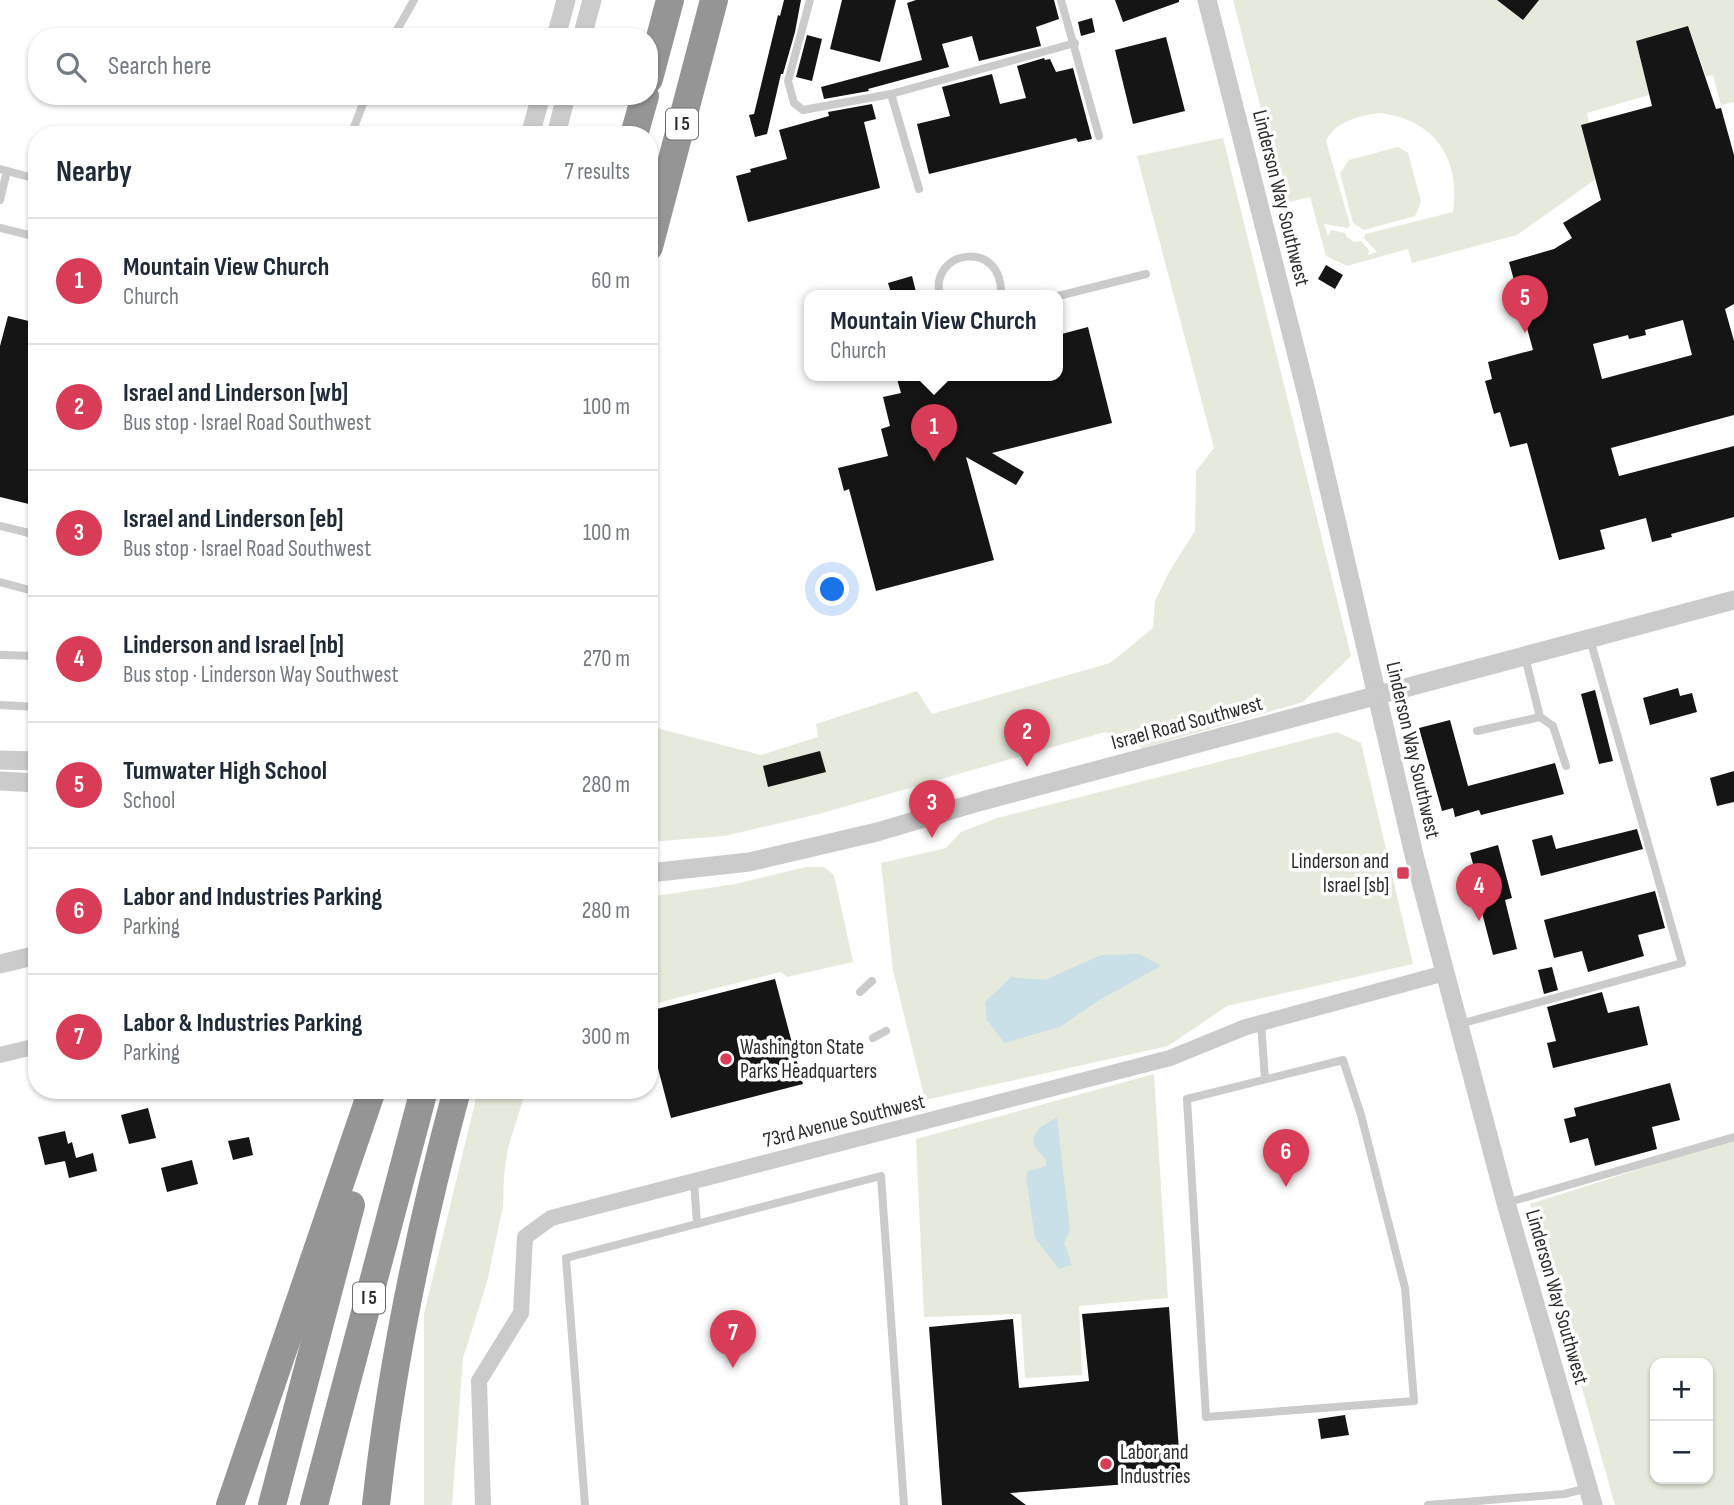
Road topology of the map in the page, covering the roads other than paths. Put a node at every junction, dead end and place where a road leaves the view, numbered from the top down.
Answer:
1 (414, 0) edge
2 (566, 0) edge
3 (592, 0) edge
4 (670, 0) edge
5 (714, 0) edge
6 (810, 0) edge
7 (1060, 0) edge
8 (1207, 0) edge
9 (398, 28) edge
10 (558, 28) edge
11 (584, 28) edge
12 (1074, 43) junction
13 (658, 45) edge
14 (891, 94) junction
15 (363, 105) edge
16 (538, 105) edge
17 (564, 105) edge
18 (642, 105) edge
19 (354, 126) edge
20 (533, 126) edge
21 (558, 126) edge
22 (637, 126) edge
23 (1099, 136) dead end
24 (4, 170) edge
25 (28, 177) edge
26 (919, 189) dead end
27 (0, 200) edge
28 (658, 213) edge
29 (0, 228) edge
30 (28, 235) edge
31 (1146, 274) dead end
32 (940, 290) edge
33 (1001, 290) edge
34 (1063, 295) edge
35 (0, 526) edge
36 (28, 533) edge
37 (0, 582) edge
38 (28, 590) edge
39 (1734, 600) edge
40 (1590, 639) junction
41 (0, 655) edge
42 (28, 656) edge
43 (1525, 657) junction
44 (1378, 696) junction
45 (0, 705) edge
46 (28, 707) edge
47 (1540, 717) junction
48 (1478, 731) dead end
49 (0, 760) edge
50 (28, 761) edge
51 (1566, 766) dead end
52 (0, 781) edge
53 (28, 783) edge
54 (658, 872) edge
55 (28, 957) edge
56 (0, 964) edge
57 (1446, 973) junction
58 (872, 981) dead end
59 (860, 992) dead end
60 (1261, 1023) junction
61 (1459, 1024) junction
62 (886, 1031) dead end
63 (873, 1038) dead end
64 (28, 1048) edge
65 (0, 1055) edge
66 (1265, 1079) junction
67 (369, 1099) edge
68 (379, 1099) edge
69 (422, 1099) edge
70 (455, 1099) edge
71 (1734, 1137) edge
72 (694, 1181) junction
73 (1506, 1203) junction
74 (697, 1224) junction
75 (1591, 1497) edge
76 (230, 1505) edge
77 (272, 1505) edge
78 (314, 1505) edge
79 (376, 1505) edge
80 (483, 1505) edge
81 (585, 1505) edge
82 (904, 1505) edge
83 (1429, 1505) edge

1 - 9 lane
2 - 10 street
3 - 11 street
4 - 13 highway
5 - 28 highway, I 5
6 - 14 lane
7 - 12 lane
8 - 44 street, Linderson Way Southwest
12 - 14 lane
12 - 23 lane
14 - 26 lane
15 - 19 lane
16 - 20 street
17 - 21 street
18 - 22 highway, I 5
24 - 25 lane
24 - 27 lane
29 - 30 lane
31 - 34 lane
32 - 33 lane
35 - 36 lane
37 - 38 lane
39 - 40 street, Israel Road Southwest
40 - 43 street, Israel Road Southwest
40 - 61 lane
41 - 42 lane
43 - 44 street, Israel Road Southwest
43 - 47 lane
44 - 54 street, Israel Road Southwest
44 - 57 street, Linderson Way Southwest
45 - 46 lane
47 - 48 lane
47 - 51 lane
49 - 50 street
52 - 53 street
55 - 56 street
57 - 60 street, 73rd Avenue Southwest
57 - 61 street, Linderson Way Southwest
58 - 59 lane
60 - 66 lane
60 - 72 street, 73rd Avenue Southwest
61 - 73 street, Linderson Way Southwest
62 - 63 lane
64 - 65 street
66 - 66 lane
67 - 76 highway
68 - 77 highway, I 5
69 - 78 highway, I 5
70 - 79 highway
71 - 73 lane
72 - 74 lane
72 - 80 street, 73rd Avenue Southwest
73 - 75 street, Linderson Way Southwest
74 - 81 lane
74 - 82 lane
75 - 83 lane

